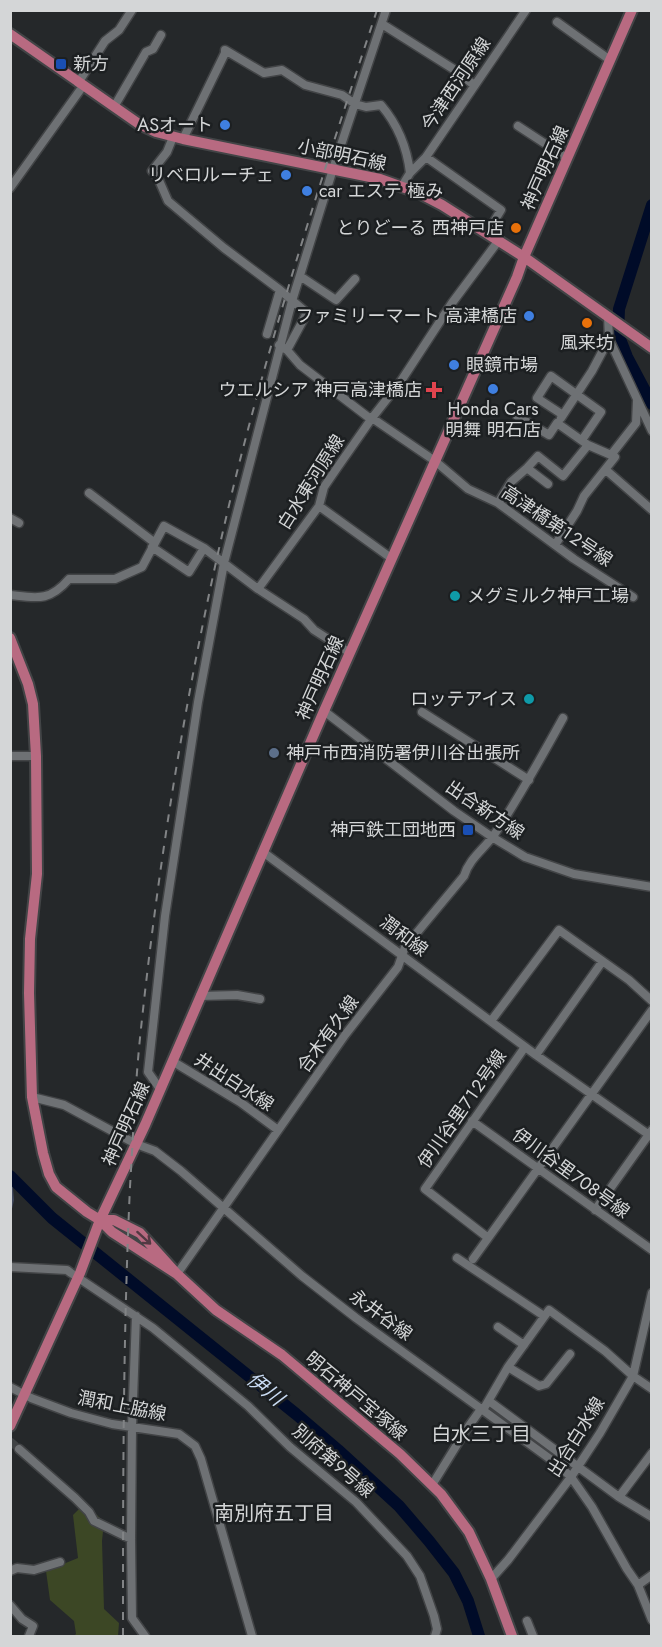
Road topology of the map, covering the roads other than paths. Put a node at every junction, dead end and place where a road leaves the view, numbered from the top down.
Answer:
1 (132, 10) edge
2 (386, 10) edge
3 (526, 10) edge
4 (632, 10) edge
5 (557, 22) dead end
6 (382, 24) junction
7 (10, 34) edge
8 (161, 35) dead end
9 (610, 60) junction
10 (81, 84) junction
11 (474, 86) junction
12 (356, 104) junction
13 (114, 107) junction
14 (518, 126) dead end
15 (178, 138) junction
16 (426, 157) junction
17 (567, 158) junction
18 (333, 169) junction
19 (410, 173) junction
20 (402, 186) junction
21 (10, 188) edge
22 (487, 233) junction
23 (499, 240) junction
24 (524, 257) junction
25 (300, 276) junction
26 (355, 279) dead end
27 (280, 290) junction
28 (292, 301) junction
29 (608, 316) junction
30 (267, 334) dead end
31 (609, 339) junction
32 (283, 347) junction
33 (651, 348) edge
34 (576, 394) junction
35 (637, 400) junction
36 (563, 415) junction
37 (517, 416) dead end
38 (372, 418) junction
39 (558, 423) junction
40 (651, 431) edge
41 (585, 442) junction
42 (611, 455) junction
43 (435, 461) junction
44 (527, 468) junction
45 (606, 470) junction
46 (548, 484) dead end
47 (89, 493) dead end
48 (498, 503) junction
49 (319, 506) junction
50 (651, 510) edge
51 (10, 518) edge
52 (19, 523) dead end
53 (154, 545) junction
54 (555, 545) junction
55 (204, 548) junction
56 (391, 558) junction
57 (224, 563) junction
58 (258, 589) junction
59 (10, 596) edge
60 (633, 597) dead end
61 (10, 638) edge
62 (350, 653) junction
63 (324, 711) junction
64 (422, 712) dead end
65 (563, 718) dead end
66 (10, 756) edge
67 (34, 756) junction
68 (529, 780) junction
69 (492, 837) junction
70 (263, 852) junction
71 (651, 887) edge
72 (403, 956) junction
73 (602, 962) junction
74 (200, 996) junction
75 (260, 999) dead end
76 (651, 1001) edge
77 (651, 1010) edge
78 (491, 1021) junction
79 (525, 1047) junction
80 (536, 1055) junction
81 (172, 1061) junction
82 (160, 1089) junction
83 (591, 1094) junction
84 (32, 1097) junction
85 (472, 1121) junction
86 (278, 1130) junction
87 (650, 1134) edge
88 (136, 1144) junction
89 (537, 1169) junction
90 (223, 1208) junction
91 (595, 1210) junction
92 (99, 1224) junction
93 (487, 1237) junction
94 (651, 1250) edge
95 (457, 1258) dead end
96 (472, 1259) dead end
97 (10, 1267) edge
98 (177, 1274) junction
99 (79, 1275) junction
100 (651, 1293) edge
101 (547, 1313) junction
102 (136, 1316) junction
103 (498, 1327) dead end
104 (524, 1345) junction
105 (570, 1354) dead end
106 (508, 1367) junction
107 (633, 1376) junction
108 (10, 1387) edge
109 (651, 1389) edge
110 (24, 1393) junction
111 (489, 1401) junction
112 (482, 1410) junction
113 (10, 1426) edge
114 (132, 1427) junction
115 (541, 1439) junction
116 (535, 1448) junction
117 (19, 1449) tunnel mouth
118 (651, 1453) edge
119 (578, 1467) junction
120 (571, 1477) junction
121 (432, 1485) junction
122 (619, 1497) junction
123 (651, 1517) edge
124 (131, 1539) junction
125 (60, 1562) dead end
126 (10, 1571) edge
127 (651, 1575) edge
128 (491, 1579) junction
129 (638, 1585) junction
130 (10, 1605) edge
131 (651, 1620) edge
132 (527, 1621) dead end
133 (29, 1636) edge
134 (145, 1636) edge
135 (252, 1636) edge
136 (435, 1636) edge
137 (512, 1636) edge
138 (533, 1636) edge

1 - 10 street
2 - 6 street
3 - 11 street, 今津西河原線
4 - 9 main road, 神戸明石線
5 - 9 street
6 - 11 street
6 - 12 street
7 - 10 main road, 小部明石線
8 - 13 street
9 - 17 main road, 神戸明石線
10 - 13 main road, 小部明石線
10 - 21 street
11 - 16 street, 今津西河原線
12 - 15 street
12 - 18 street
12 - 19 street
13 - 15 main road, 小部明石線
14 - 17 street
15 - 18 main road, 小部明石線
15 - 27 street
16 - 19 street, 今津西河原線
16 - 22 street
17 - 24 main road, 神戸明石線
18 - 20 main road, 小部明石線
18 - 25 street
19 - 20 street, 今津西河原線
20 - 22 main road, 小部明石線
22 - 23 main road, 小部明石線
23 - 24 main road, 小部明石線
23 - 38 street, 白水東河原線
24 - 29 main road, 小部明石線
24 - 43 main road, 神戸明石線
25 - 26 street
25 - 28 street
27 - 28 street
27 - 30 street
28 - 32 street
28 - 32 street
29 - 31 street
29 - 33 main road, 小部明石線
31 - 34 street
31 - 35 street
32 - 38 street, 高津橋第１２号線
32 - 57 street
34 - 36 street
34 - 36 street
34 - 41 street
35 - 40 street
35 - 42 street
36 - 39 street
37 - 39 street
38 - 43 street, 高津橋第１２号線
38 - 49 street, 白水東河原線
39 - 41 street
41 - 42 street
41 - 44 street
42 - 45 street
43 - 48 street, 高津橋第１２号線
43 - 56 main road, 神戸明石線
44 - 46 street
44 - 48 street
45 - 50 street
45 - 54 street
47 - 53 street
48 - 54 street, 高津橋第１２号線
49 - 56 street
49 - 58 street, 白水東河原線
51 - 52 street
53 - 55 street
53 - 55 street
53 - 59 street
54 - 60 street, 高津橋第１２号線
55 - 57 street
56 - 62 main road, 神戸明石線
57 - 58 street
57 - 82 street
58 - 62 street
61 - 67 main road, 明石神戸宝塚線
62 - 63 main road, 神戸明石線
63 - 69 street, 出合新方線
63 - 70 main road, 神戸明石線
64 - 68 street
65 - 68 street, 合木有久線
66 - 67 street
67 - 84 main road, 明石神戸宝塚線
68 - 69 street, 合木有久線
69 - 71 street, 出合新方線
69 - 72 street, 合木有久線
70 - 72 street, 潤和線
70 - 74 main road, 神戸明石線
72 - 78 street, 潤和線
72 - 86 street, 合木有久線
73 - 76 street
73 - 78 street
73 - 80 street
74 - 75 street
74 - 81 main road, 神戸明石線
77 - 83 street
78 - 79 street, 潤和線
79 - 80 street, 潤和線
79 - 85 street, 伊川谷里７１２号線
80 - 83 street, 潤和線
81 - 82 main road, 神戸明石線
81 - 86 street, 井出白水線
82 - 88 main road, 神戸明石線
83 - 87 street, 潤和線
83 - 89 street
84 - 88 street, 永井谷線
84 - 92 main road, 明石神戸宝塚線
85 - 89 street, 伊川谷里７０８号線
85 - 93 street, 伊川谷里７１２号線
86 - 90 street, 合木有久線
87 - 91 street
88 - 90 street, 永井谷線
88 - 92 main road, 神戸明石線
89 - 91 street, 伊川谷里７０８号線
89 - 93 street
90 - 98 street, 合木有久線
90 - 112 street, 永井谷線
91 - 94 street, 伊川谷里７０８号線
92 - 98 main road, 明石神戸宝塚線
92 - 99 main road, 神戸明石線
93 - 96 street
95 - 101 street
97 - 99 street, 別府第９号線
98 - 121 main road, 明石神戸宝塚線
99 - 102 street, 別府第９号線
99 - 110 main road, 神戸明石線
100 - 107 street, 出合白水線
101 - 104 street
101 - 107 street
102 - 114 street
102 - 136 street, 別府第９号線
103 - 104 street
104 - 106 street
105 - 106 street
106 - 111 street
107 - 109 street
107 - 119 street, 出合白水線
108 - 110 street, 潤和上脇線
110 - 113 main road, 神戸明石線
110 - 114 street, 潤和上脇線
111 - 112 street
111 - 115 street
112 - 116 street, 永井谷線
112 - 121 street
114 - 124 street
114 - 135 street, 潤和上脇線
115 - 116 street
115 - 119 street
116 - 120 street, 永井谷線
117 - 124 street
118 - 122 street
119 - 120 street, 出合白水線
119 - 122 street
120 - 128 street, 出合白水線
120 - 129 street, 永井谷線
121 - 128 main road, 明石神戸宝塚線
122 - 123 street
124 - 134 street
125 - 126 street
127 - 129 street
128 - 137 main road, 明石神戸宝塚線
129 - 131 street, 永井谷線
130 - 133 street
132 - 138 street

